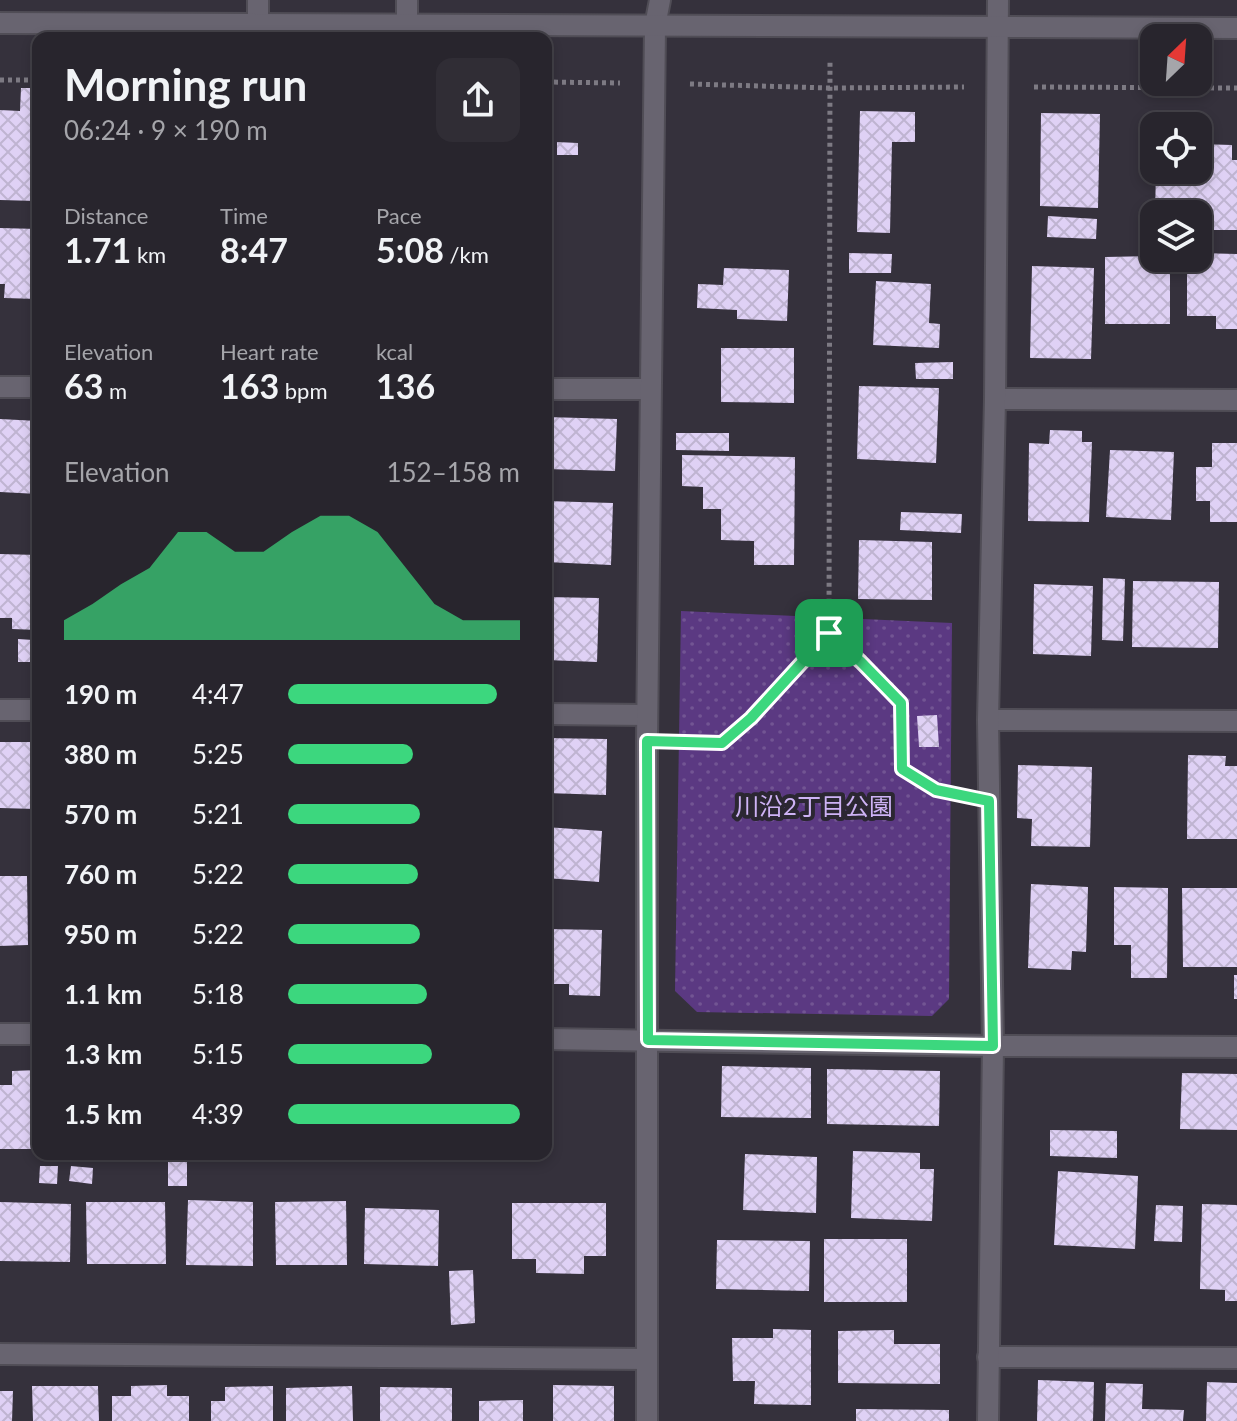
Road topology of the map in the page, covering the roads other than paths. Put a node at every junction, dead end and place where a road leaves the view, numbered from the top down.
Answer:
1 (258, 0) edge
2 (407, 0) edge
3 (660, 0) edge
4 (998, 0) edge
5 (0, 23) edge
6 (258, 24) junction
7 (407, 24) junction
8 (655, 26) junction
9 (998, 27) junction
10 (1237, 28) edge
11 (0, 387) edge
12 (32, 387) edge
13 (552, 389) edge
14 (650, 389) junction
15 (995, 399) junction
16 (1237, 400) edge
17 (0, 710) edge
18 (32, 710) edge
19 (552, 714) edge
20 (647, 715) junction
21 (988, 720) junction
22 (1237, 721) edge
23 (0, 1034) edge
24 (32, 1034) edge
25 (552, 1039) edge
26 (648, 1040) junction
27 (993, 1046) junction
28 (1237, 1047) edge
29 (0, 1354) edge
30 (988, 1357) junction
31 (1237, 1358) edge
32 (647, 1359) junction
33 (647, 1421) edge
34 (988, 1421) edge

1 - 6 street
2 - 7 street
3 - 8 street
4 - 9 street
5 - 6 street
6 - 7 street
7 - 8 street
8 - 9 street
8 - 14 street
9 - 10 street
9 - 15 street
11 - 12 street
13 - 14 street
14 - 20 street
15 - 16 street
15 - 21 street
17 - 18 street
19 - 20 street
20 - 26 street
21 - 22 street
21 - 27 street
23 - 24 street
25 - 26 street
26 - 27 street
26 - 32 street
27 - 28 street
27 - 30 street
29 - 32 street
30 - 31 street
30 - 34 street
32 - 33 street

